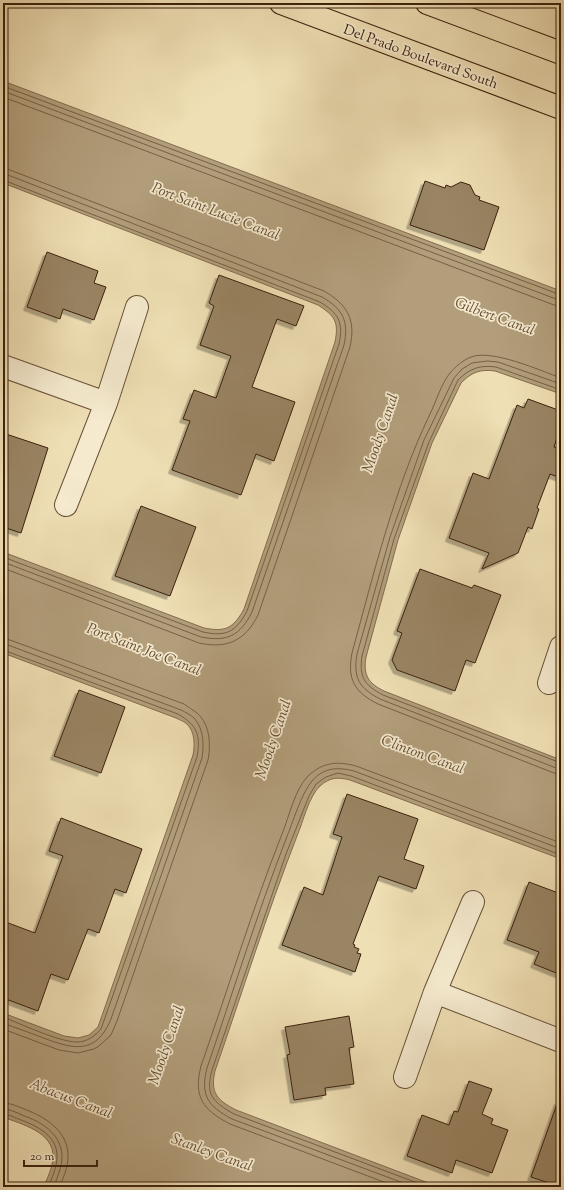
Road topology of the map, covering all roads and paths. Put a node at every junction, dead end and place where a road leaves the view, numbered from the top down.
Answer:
1 (281, 3) edge
2 (427, 3) edge
3 (561, 53) edge
4 (561, 108) edge
5 (137, 307) dead end
6 (3, 366) edge
7 (106, 402) junction
8 (66, 505) dead end
9 (561, 647) edge
10 (548, 683) dead end
11 (473, 902) dead end
12 (435, 992) junction
13 (561, 1041) edge
14 (405, 1077) dead end

1 - 4 main road, Del Prado Boulevard South
2 - 3 main road
5 - 7 street
6 - 7 street
7 - 8 street
9 - 10 street
11 - 12 street
12 - 13 street
12 - 14 street

